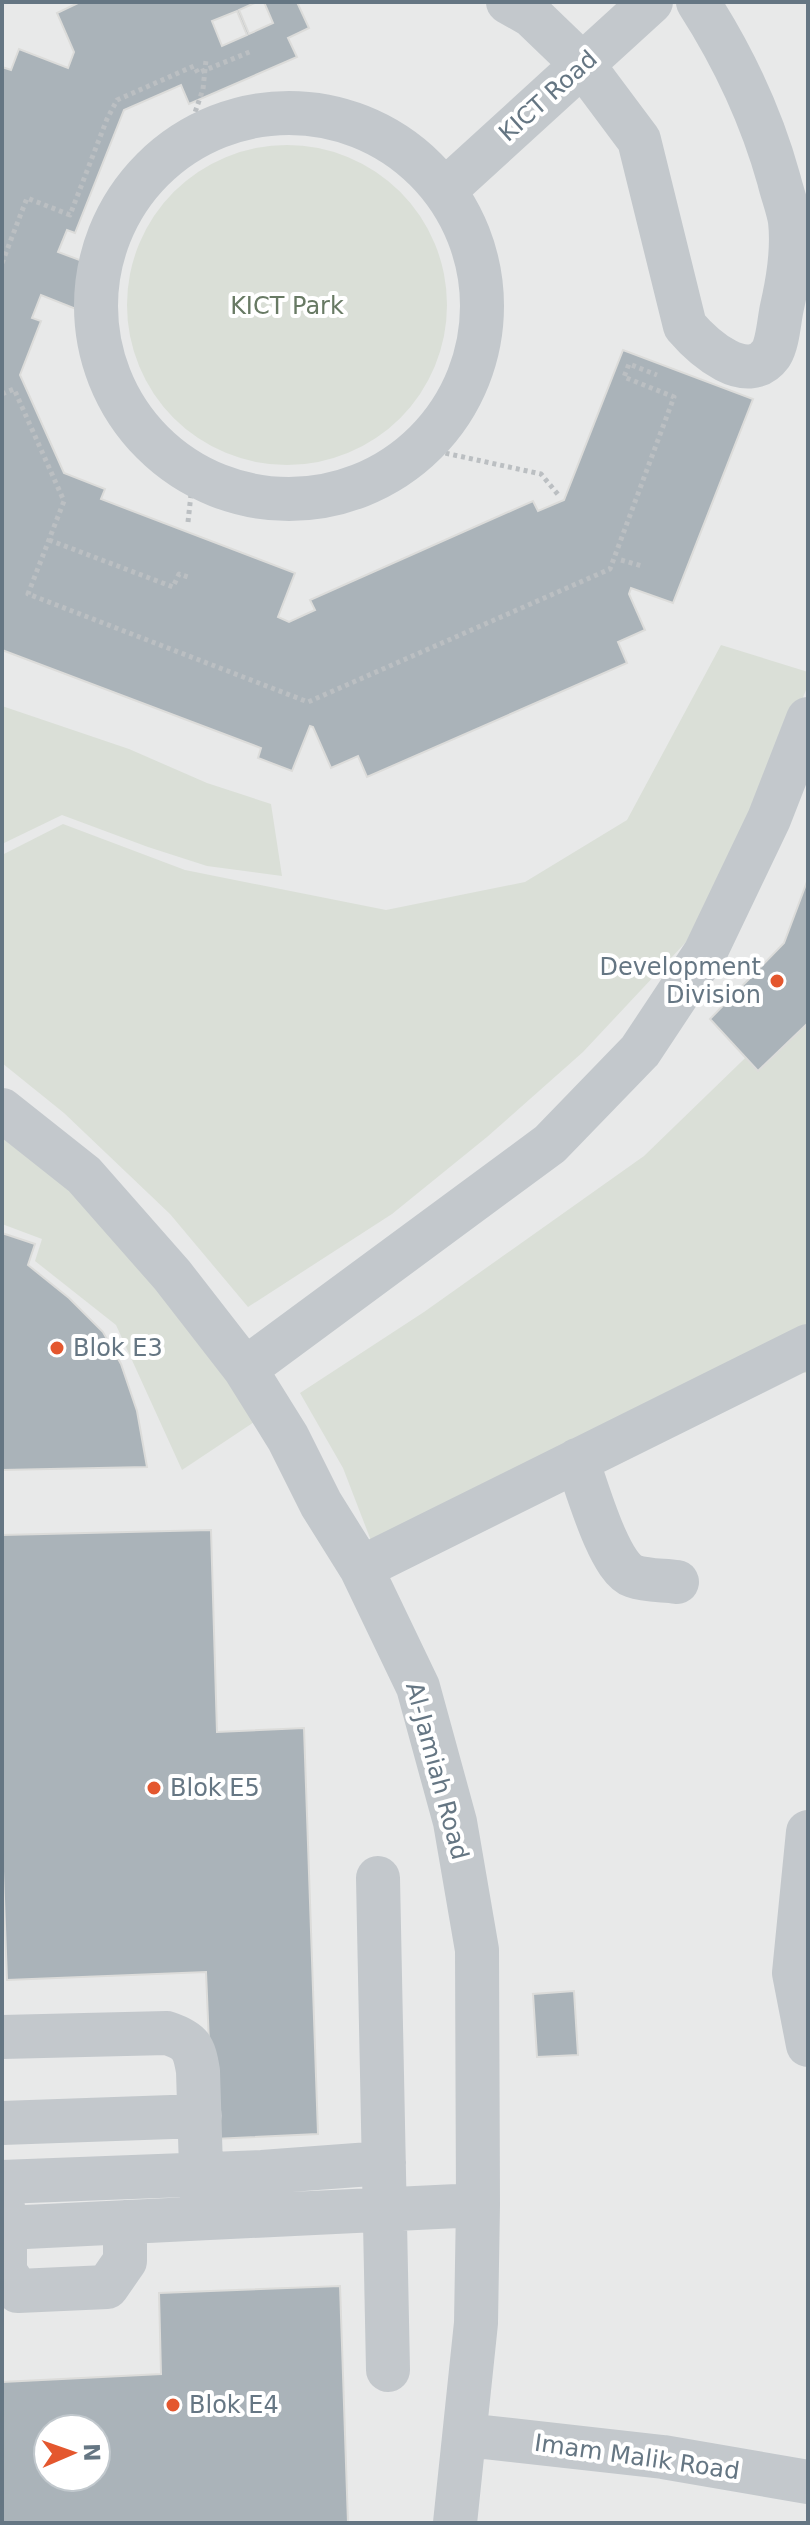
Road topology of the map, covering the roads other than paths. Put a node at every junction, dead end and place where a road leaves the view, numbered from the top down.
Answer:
1 (508, 2) edge
2 (651, 2) edge
3 (698, 2) edge
4 (583, 65) junction
5 (445, 190) junction
6 (808, 719) edge
7 (2, 1110) edge
8 (808, 1346) edge
9 (245, 1369) junction
10 (577, 1460) junction
11 (361, 1568) junction
12 (677, 1582) dead end
13 (808, 1832) edge
14 (378, 1878) dead end
15 (2, 2037) edge
16 (808, 2045) edge
17 (200, 2116) junction
18 (2, 2123) edge
19 (384, 2163) junction
20 (262, 2172) junction
21 (202, 2174) junction
22 (2, 2182) edge
23 (478, 2205) junction
24 (385, 2209) junction
25 (3, 2212) edge
26 (262, 2216) junction
27 (203, 2219) junction
28 (125, 2222) junction
29 (10, 2301) edge
30 (388, 2370) dead end
31 (466, 2435) junction
32 (808, 2482) edge
33 (455, 2523) edge

1 - 4 street
2 - 4 street, KICT Road
3 - 4 street
4 - 5 street, KICT Road
5 - 5 street
6 - 9 street
7 - 9 street, Al-Jamiah Road
8 - 10 street
9 - 11 street, Al-Jamiah Road
10 - 11 street
10 - 12 street
11 - 23 street, Al-Jamiah Road
13 - 16 street
14 - 19 street
15 - 17 street
17 - 18 street
17 - 21 street
19 - 20 street
19 - 24 street
20 - 21 street
20 - 26 street
21 - 22 street
21 - 27 street
23 - 24 street
23 - 31 street, Al-Jamiah Road
24 - 26 street
24 - 30 street
25 - 28 street
25 - 29 street
26 - 27 street
27 - 28 street
28 - 29 street
31 - 32 street, Imam Malik Road
31 - 33 street, Al-Jamiah Road

